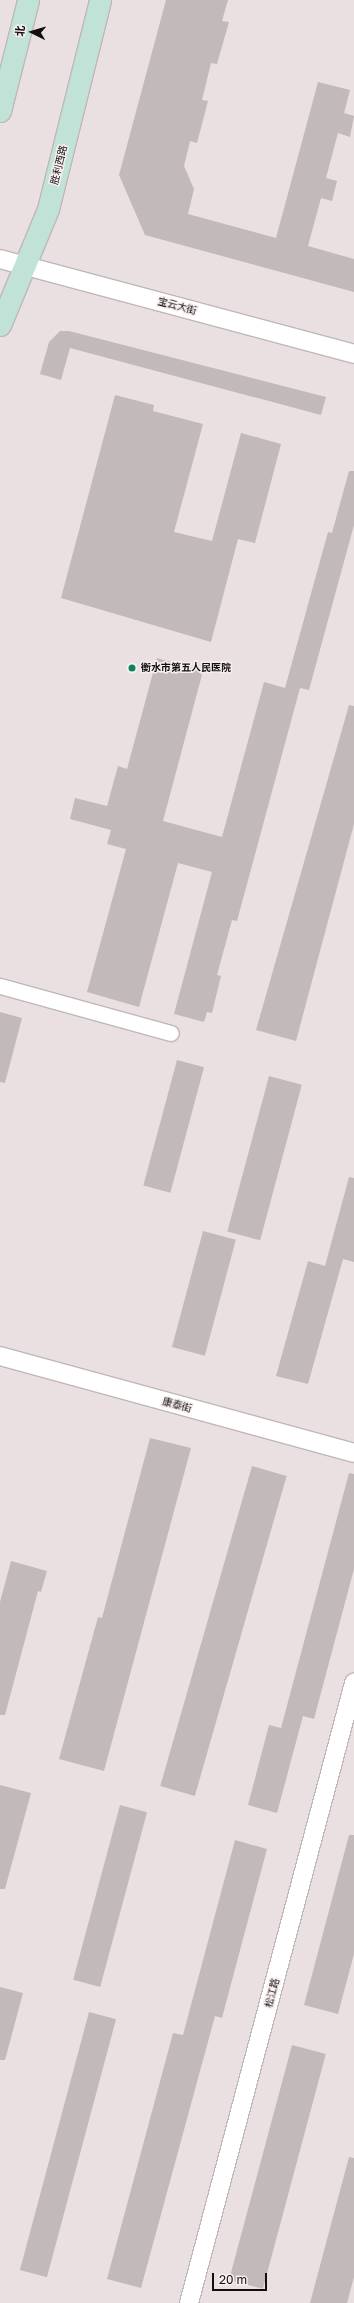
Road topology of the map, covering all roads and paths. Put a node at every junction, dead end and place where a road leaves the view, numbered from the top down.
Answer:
1 (28, 0) edge
2 (100, 0) edge
3 (0, 111) edge
4 (0, 259) edge
5 (24, 265) junction
6 (0, 324) edge
7 (354, 354) edge
8 (0, 986) edge
9 (171, 1033) dead end
10 (0, 1356) edge
11 (354, 1453) edge
12 (354, 1683) edge
13 (189, 2303) edge

1 - 3 main road
2 - 5 main road, 胜利西路
4 - 5 street, 宝云大街
5 - 6 main road, 胜利西路
5 - 7 street, 宝云大街
8 - 9 street
10 - 11 street, 康泰街
12 - 13 street, 松江路

